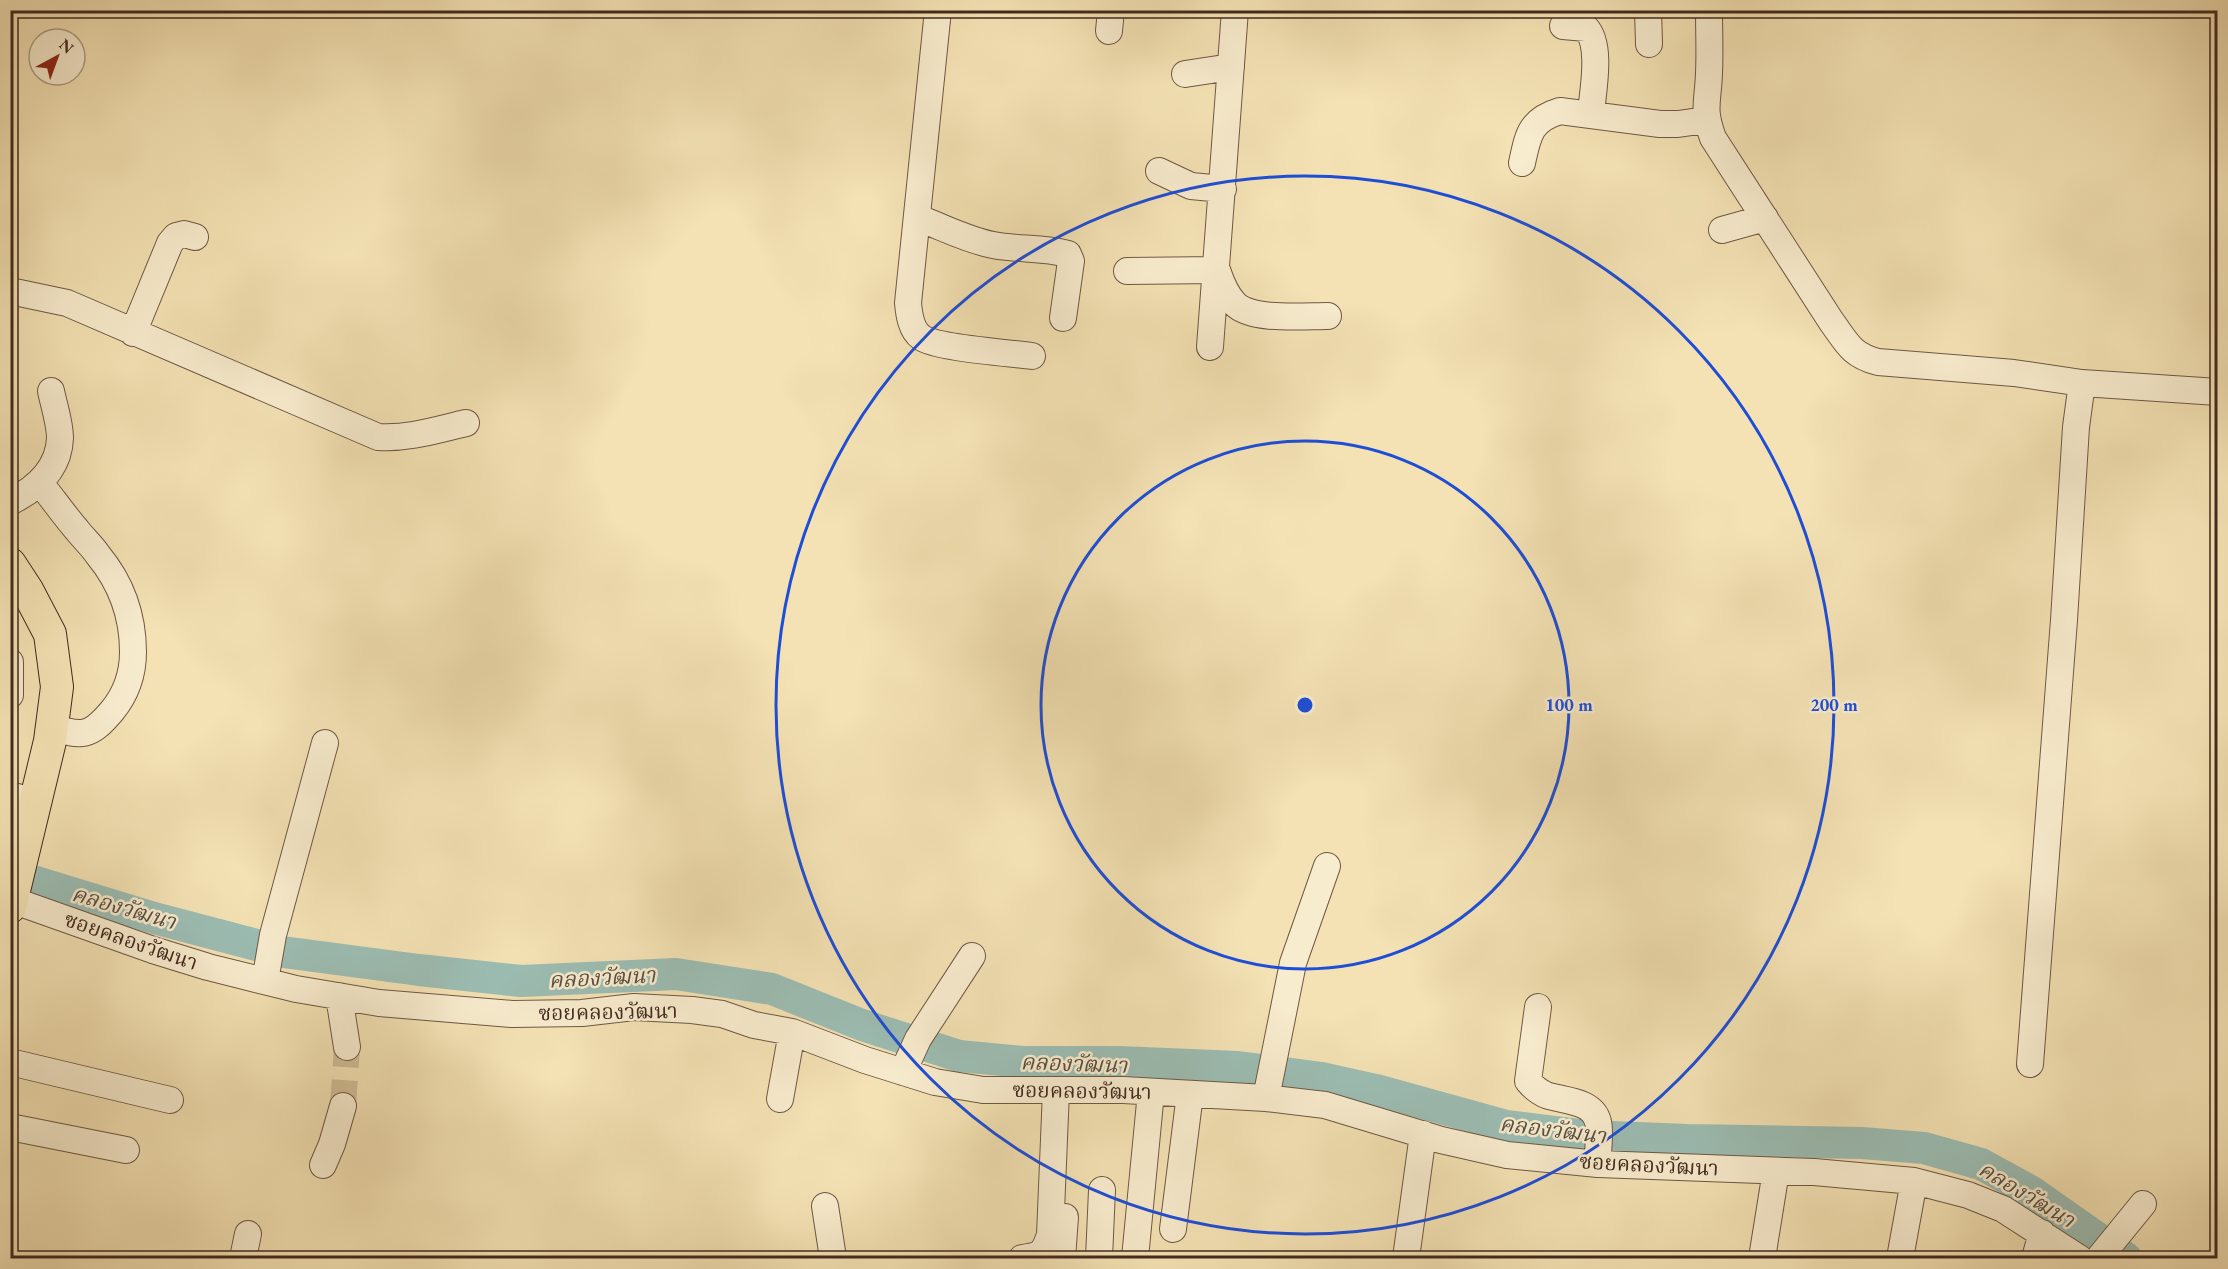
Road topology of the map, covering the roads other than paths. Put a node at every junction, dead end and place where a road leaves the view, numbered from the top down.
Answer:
1 (938, 10) edge
2 (1236, 10) edge
3 (1648, 10) edge
4 (1709, 10) edge
5 (1563, 26) dead end
6 (1649, 44) dead end
7 (1231, 67) junction
8 (1185, 74) dead end
9 (1591, 113) junction
10 (1706, 120) junction
11 (1522, 163) dead end
12 (1159, 171) dead end
13 (1223, 189) junction
14 (918, 218) junction
15 (1765, 218) junction
16 (1722, 230) dead end
17 (195, 237) dead end
18 (1217, 270) junction
19 (1127, 271) dead end
20 (10, 291) edge
21 (1328, 316) dead end
22 (1063, 318) dead end
23 (133, 333) junction
24 (1210, 347) dead end
25 (1032, 356) dead end
26 (2082, 383) junction
27 (51, 391) dead end
28 (2217, 392) edge
29 (466, 423) dead end
30 (40, 483) junction
31 (10, 502) edge
32 (10, 564) edge
33 (10, 662) edge
34 (10, 694) edge
35 (52, 727) junction
36 (325, 743) dead end
37 (23, 798) edge
38 (1327, 866) dead end
39 (15, 889) edge
40 (972, 956) dead end
41 (269, 959) junction
42 (339, 996) junction
43 (1538, 1007) dead end
44 (792, 1032) junction
45 (347, 1047) tunnel mouth
46 (909, 1058) junction
47 (10, 1062) edge
48 (2030, 1064) dead end
49 (1270, 1079) junction
50 (1065, 1091) junction
51 (1151, 1092) junction
52 (1190, 1094) junction
53 (780, 1099) dead end
54 (170, 1100) dead end
55 (343, 1106) tunnel mouth
56 (10, 1127) edge
57 (1423, 1134) junction
58 (1598, 1145) junction
59 (126, 1150) dead end
60 (323, 1165) dead end
61 (1776, 1171) junction
62 (1914, 1181) junction
63 (1102, 1190) dead end
64 (2143, 1204) dead end
65 (825, 1206) dead end
66 (1173, 1229) dead end
67 (2042, 1233) junction
68 (833, 1258) edge
69 (1022, 1258) edge
70 (1062, 1258) edge
71 (1099, 1258) edge
72 (1135, 1258) edge
73 (1406, 1258) edge
74 (1762, 1258) edge
75 (1900, 1258) edge
76 (2035, 1258) edge
77 (2079, 1258) edge
78 (2099, 1258) edge

1 - 14 street
2 - 7 street
3 - 6 street
4 - 10 street
5 - 9 street
7 - 8 street
7 - 13 street
9 - 10 street
9 - 11 street
10 - 15 street
12 - 13 street
13 - 18 street
14 - 22 street
14 - 25 street
15 - 16 street
15 - 26 street
17 - 23 street
18 - 19 street
18 - 21 street
18 - 24 street
20 - 23 street
23 - 29 street
26 - 28 street
26 - 48 street
27 - 30 street
30 - 31 street
30 - 35 street
32 - 35 main road
33 - 34 street
35 - 37 main road
36 - 41 street
37 - 39 main road
38 - 49 street
39 - 41 street, ซอยคลองวัฒนา
40 - 46 street
41 - 42 street, ซอยคลองวัฒนา
42 - 44 street, ซอยคลองวัฒนา
42 - 45 street
43 - 58 street
44 - 46 street, ซอยคลองวัฒนา
44 - 53 street
46 - 50 street, ซอยคลองวัฒนา
47 - 54 street
49 - 52 street, ซอยคลองวัฒนา
49 - 57 street, ซอยคลองวัฒนา
50 - 51 street, ซอยคลองวัฒนา
50 - 69 street
50 - 70 street
51 - 52 street, ซอยคลองวัฒนา
51 - 72 street
52 - 66 street
55 - 60 street
56 - 59 street
57 - 58 street, ซอยคลองวัฒนา
57 - 73 street
58 - 61 street, ซอยคลองวัฒนา
61 - 62 street, ซอยคลองวัฒนา
61 - 74 street
62 - 67 street, ซอยคลองวัฒนา
62 - 75 street
63 - 71 street
64 - 78 street
65 - 68 street
67 - 76 street
67 - 77 street, ซอยคลองวัฒนา

